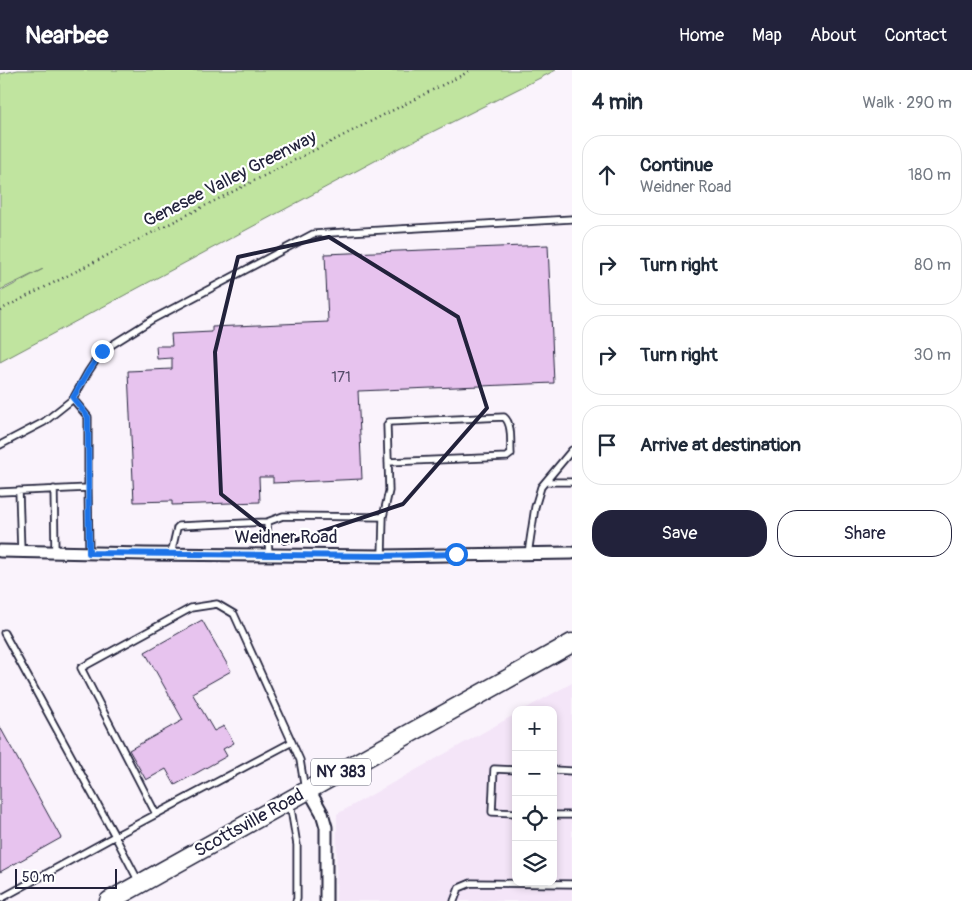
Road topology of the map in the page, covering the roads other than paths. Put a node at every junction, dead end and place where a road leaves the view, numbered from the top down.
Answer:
1 (572, 219) edge
2 (73, 398) junction
3 (0, 445) edge
4 (572, 450) edge
5 (388, 462) junction
6 (546, 482) junction
7 (572, 482) edge
8 (88, 488) junction
9 (54, 489) junction
10 (19, 491) junction
11 (0, 492) edge
12 (383, 517) junction
13 (267, 522) junction
14 (0, 551) edge
15 (21, 551) junction
16 (56, 552) junction
17 (89, 553) junction
18 (572, 553) edge
19 (171, 554) junction
20 (528, 554) junction
21 (269, 555) junction
22 (382, 556) junction
23 (4, 633) dead end
24 (572, 643) edge
25 (292, 742) junction
26 (512, 770) edge
27 (557, 770) edge
28 (572, 771) edge
29 (308, 791) junction
30 (290, 800) junction
31 (512, 813) edge
32 (156, 814) junction
33 (557, 815) edge
34 (572, 816) edge
35 (114, 836) junction
36 (140, 884) junction
37 (572, 884) edge
38 (0, 899) edge
39 (115, 900) edge
40 (296, 901) edge
41 (326, 901) edge
42 (454, 901) edge

1 - 2 lane
2 - 3 lane
2 - 8 lane
4 - 6 lane
5 - 5 lane
5 - 12 lane
6 - 7 lane
6 - 20 lane
8 - 9 lane
8 - 17 lane
9 - 10 lane
9 - 16 lane
10 - 11 lane
10 - 15 lane
12 - 13 lane
12 - 22 lane
13 - 19 lane
13 - 21 lane
14 - 15 street, Weidner Road
15 - 16 street, Weidner Road
16 - 17 street, Weidner Road
17 - 19 street, Weidner Road
18 - 20 street, Weidner Road
19 - 21 street, Weidner Road
20 - 22 street, Weidner Road
21 - 22 street, Weidner Road
23 - 35 lane
24 - 29 main road, Scottsville Road / NY 383
25 - 29 lane
25 - 32 lane
25 - 32 lane
26 - 31 lane
27 - 28 lane
29 - 30 main road, Scottsville Road / NY 383
29 - 41 street
30 - 36 main road, Scottsville Road / NY 383
30 - 40 lane
32 - 35 lane
33 - 34 lane
35 - 36 lane
35 - 38 lane
36 - 39 main road, Scottsville Road / NY 383
37 - 42 lane

